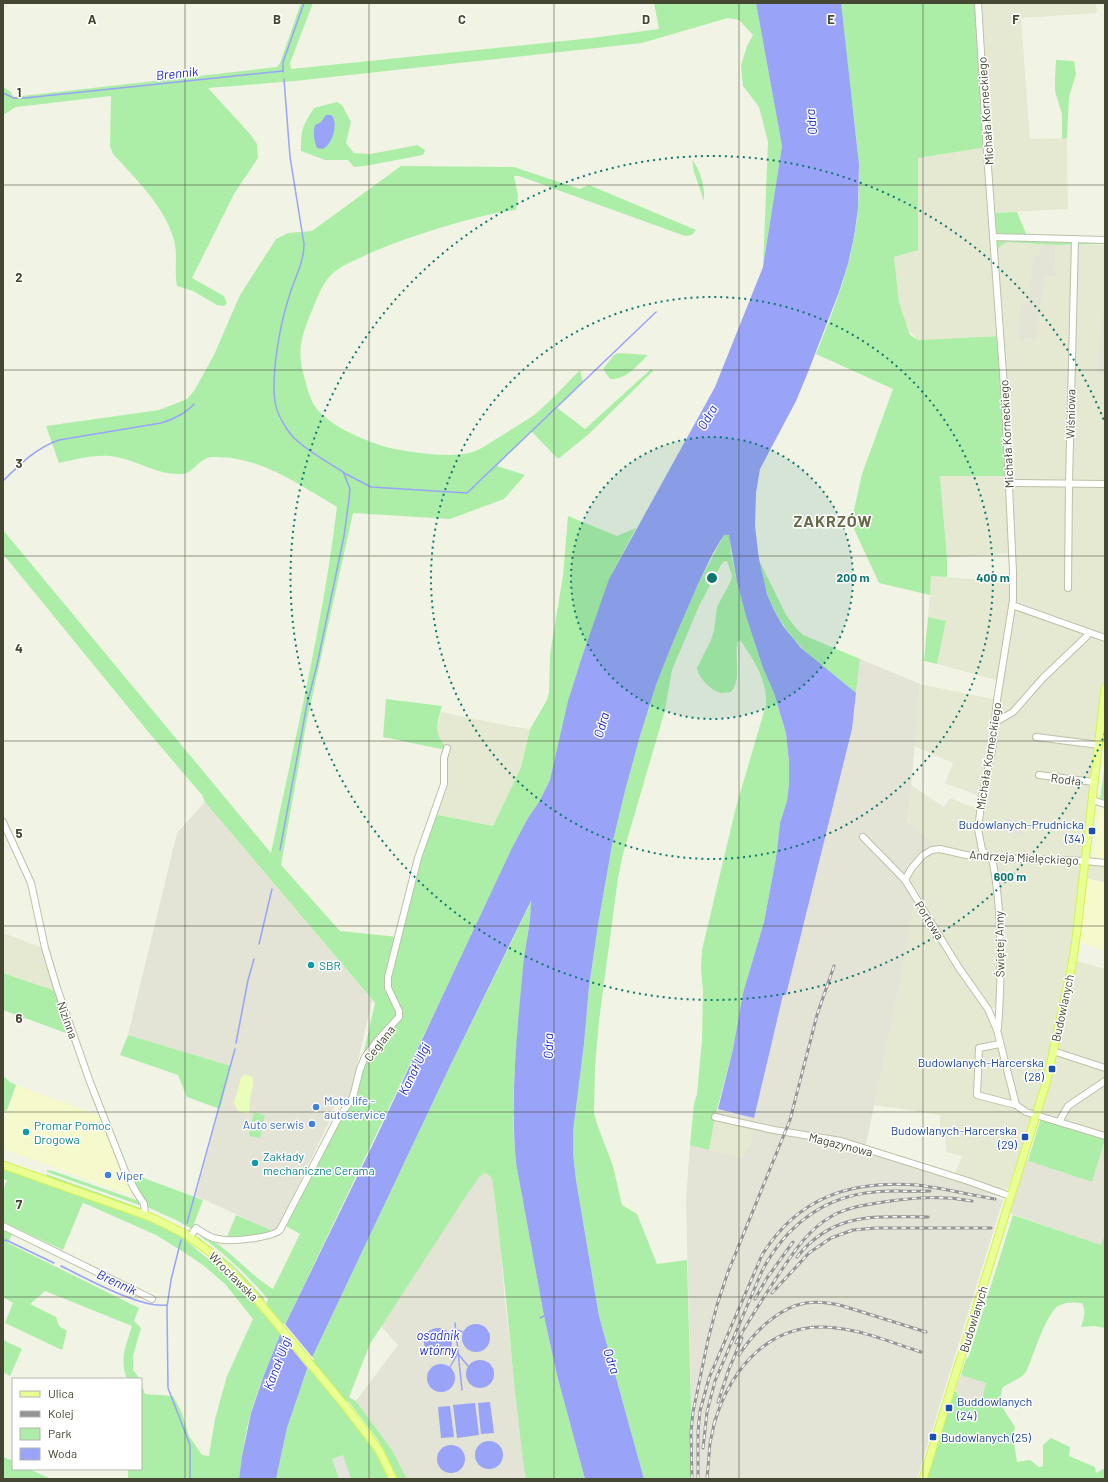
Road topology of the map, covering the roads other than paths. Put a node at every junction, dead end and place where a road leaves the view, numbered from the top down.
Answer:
1 (978, 3) edge
2 (993, 237) junction
3 (1075, 239) junction
4 (1105, 240) edge
5 (1009, 483) junction
6 (1069, 483) junction
7 (1105, 484) edge
8 (1068, 588) dead end
9 (1012, 605) junction
10 (1088, 632) junction
11 (1105, 638) edge
12 (1105, 688) edge
13 (994, 723) junction
14 (1036, 737) dead end
15 (1099, 745) junction
16 (447, 748) dead end
17 (1040, 775) dead end
18 (1094, 782) junction
19 (1092, 800) junction
20 (1105, 804) edge
21 (3, 822) edge
22 (863, 837) dead end
23 (992, 858) junction
24 (1086, 861) junction
25 (1105, 863) edge
26 (905, 880) junction
27 (999, 1006) junction
28 (988, 1009) junction
29 (998, 1030) junction
30 (1000, 1044) junction
31 (1053, 1051) junction
32 (1105, 1068) edge
33 (1105, 1081) edge
34 (1016, 1105) junction
35 (1037, 1115) junction
36 (715, 1117) dead end
37 (1059, 1122) junction
38 (1105, 1136) edge
39 (3, 1165) edge
40 (1010, 1196) junction
41 (145, 1214) junction
42 (3, 1226) edge
43 (190, 1237) junction
44 (152, 1299) dead end
45 (393, 1479) edge
46 (923, 1479) edge

1 - 2 street, Michała Korneckiego
2 - 3 street
2 - 5 street, Michała Korneckiego
3 - 4 street
3 - 6 street, Wiśniowa
5 - 6 street
5 - 9 street, Michała Korneckiego
6 - 7 street
6 - 8 street, Wiśniowa
9 - 10 street
9 - 13 street, Michała Korneckiego
10 - 11 street
10 - 13 street
12 - 15 main road, Budowlanych
13 - 23 street, Michała Korneckiego
14 - 15 street
15 - 18 main road, Budowlanych
16 - 43 street, Ceglana
17 - 18 street, Rodła
18 - 19 main road, Budowlanych
19 - 20 street
19 - 24 main road, Budowlanych
21 - 41 street, Nizinna
22 - 26 street, Portowa
23 - 24 street, Andrzeja Mielęckiego
23 - 26 street, Andrzeja Mielęckiego
23 - 27 street, Świętej Anny
24 - 25 street, Andrzeja Mielęckiego
24 - 31 main road, Budowlanych
26 - 28 street, Portowa
27 - 28 street
27 - 29 street, Świętej Anny
28 - 29 street, Świętej Anny
29 - 30 street, Świętej Anny
30 - 34 street, Świętej Anny
30 - 34 street
31 - 32 street
31 - 35 main road, Budowlanych
33 - 37 street
34 - 35 street
35 - 37 street
35 - 40 main road, Budowlanych
36 - 40 street, Magazynowa
37 - 38 street
39 - 41 main road, Wrocławska
40 - 46 main road, Budowlanych
41 - 43 main road, Wrocławska
42 - 44 street
43 - 45 main road, Wrocławska

